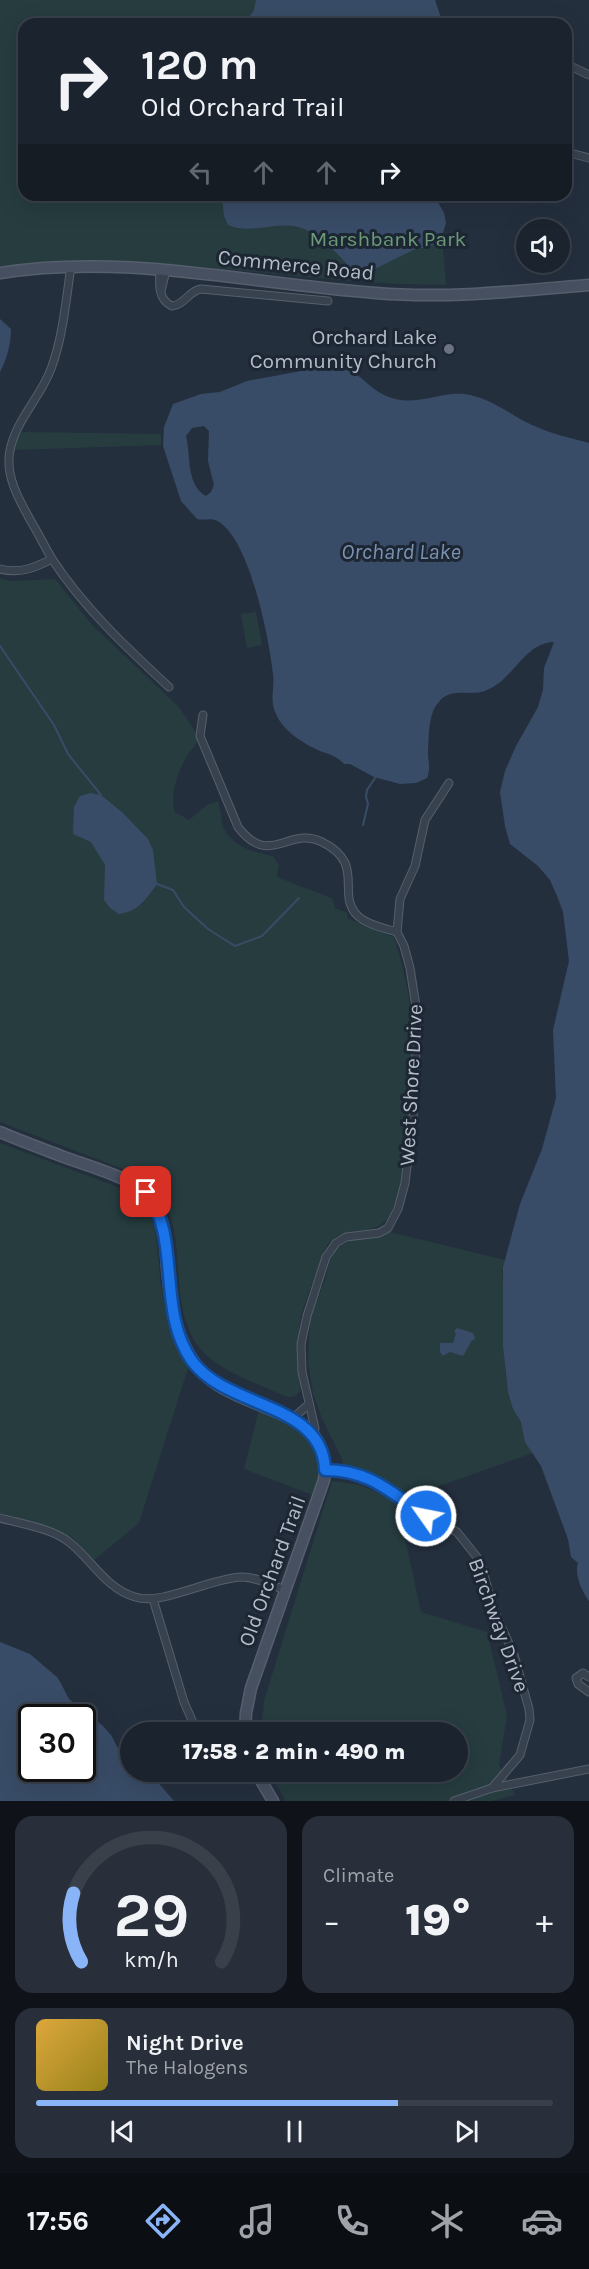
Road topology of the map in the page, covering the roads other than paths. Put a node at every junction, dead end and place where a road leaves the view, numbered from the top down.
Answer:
1 (572, 67) edge
2 (589, 75) edge
3 (572, 154) edge
4 (589, 158) edge
5 (71, 266) junction
6 (163, 271) junction
7 (0, 273) edge
8 (589, 285) edge
9 (328, 302) dead end
10 (52, 559) junction
11 (0, 569) edge
12 (169, 687) dead end
13 (203, 715) dead end
14 (449, 783) dead end
15 (397, 932) junction
16 (0, 1132) edge
17 (308, 1405) junction
18 (292, 1419) junction
19 (312, 1433) junction
20 (325, 1470) junction
21 (0, 1518) edge
22 (285, 1590) junction
23 (153, 1599) junction
24 (589, 1677) edge
25 (589, 1692) edge
26 (193, 1722) edge
27 (246, 1722) edge
28 (589, 1769) edge
29 (262, 1782) edge
30 (492, 1788) junction
31 (273, 1801) edge
32 (454, 1801) edge

1 - 2 street
3 - 4 street
5 - 6 street, Commerce Road
5 - 7 street, Commerce Road
5 - 10 street
6 - 8 street, Commerce Road
6 - 9 street
10 - 11 street
10 - 12 street
13 - 15 street
14 - 15 street, West Shore Drive
15 - 17 street, West Shore Drive
16 - 18 street
17 - 18 street
17 - 19 street, West Shore Drive
18 - 19 street
19 - 20 street, Old Orchard Trail
20 - 22 street, Old Orchard Trail
20 - 30 street, Birchway Drive
21 - 23 street
22 - 23 street
22 - 27 street, Old Orchard Trail
23 - 26 street
24 - 25 street
28 - 30 street
29 - 31 street
30 - 32 street

